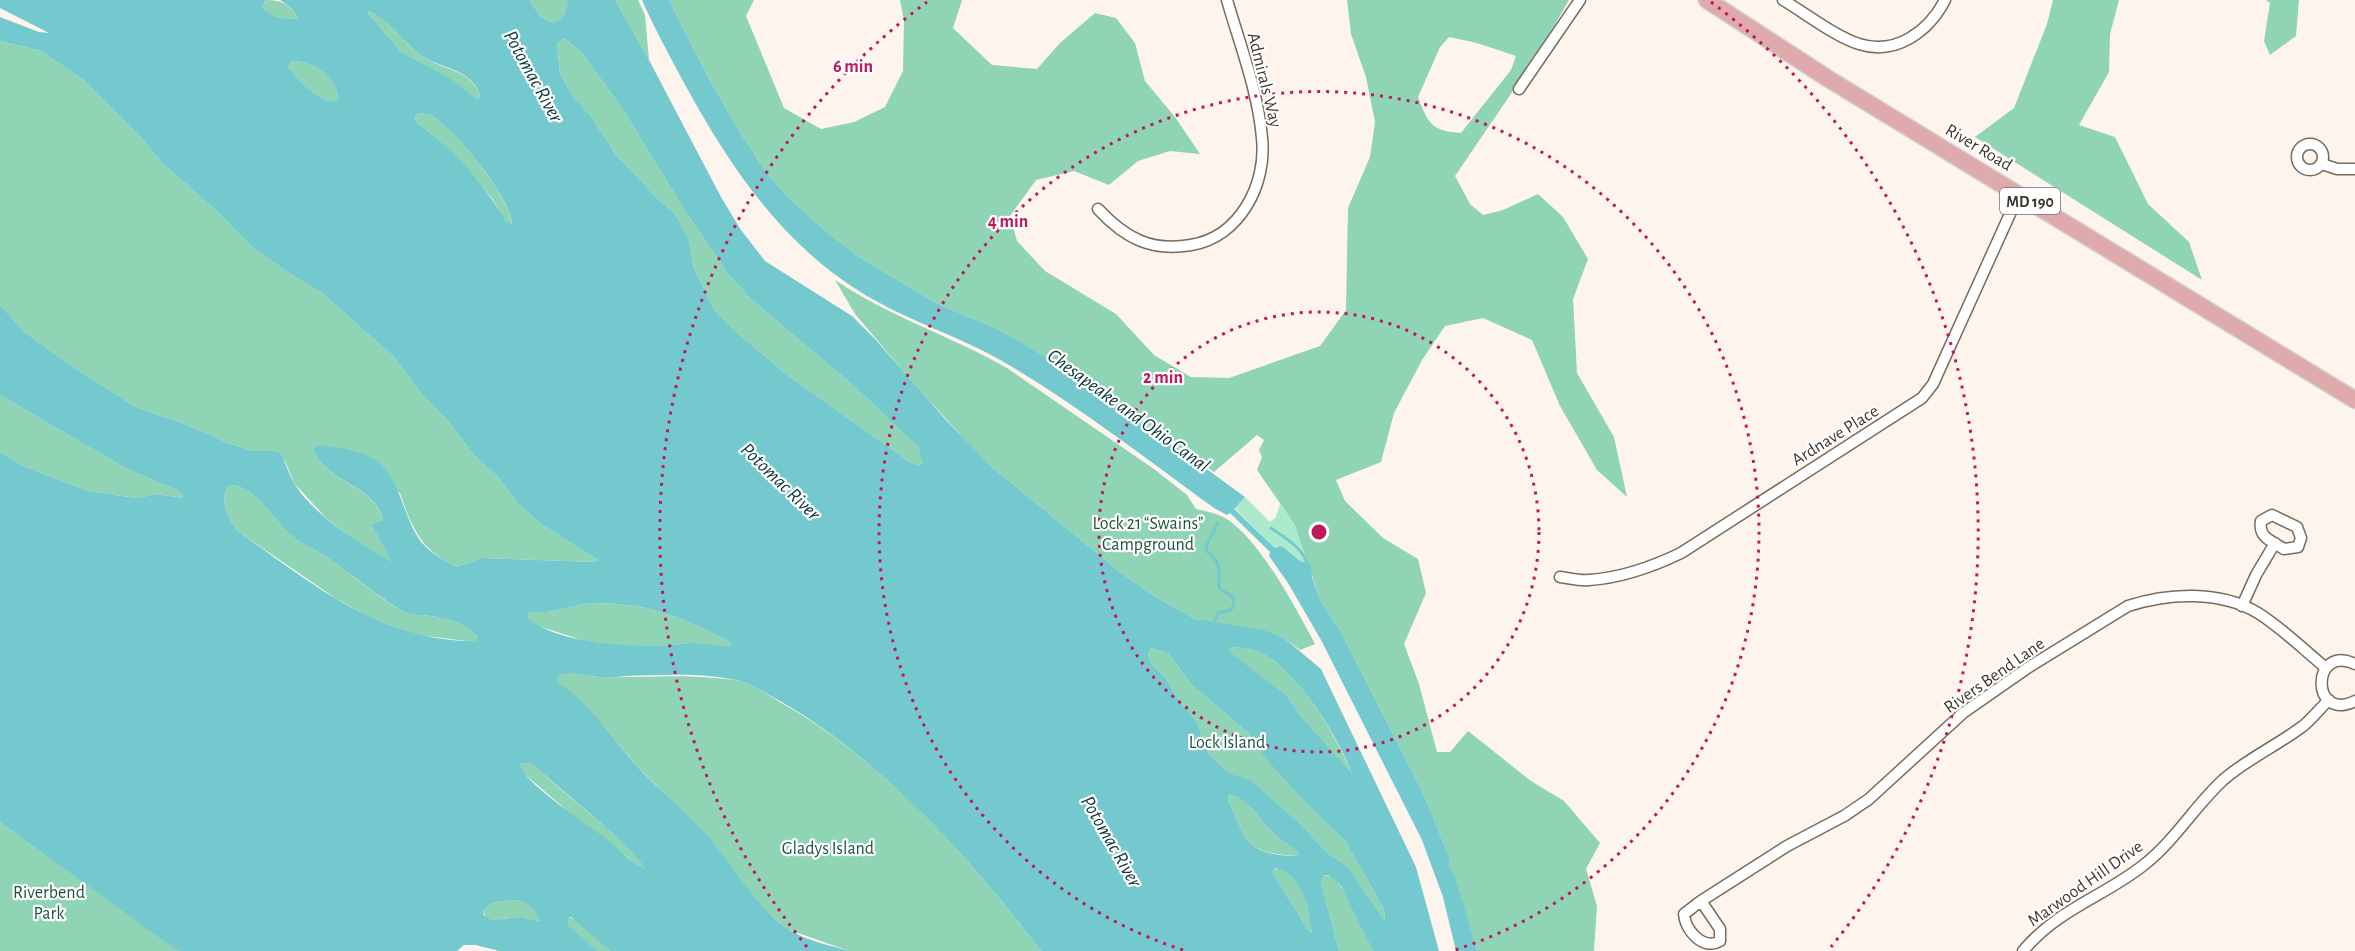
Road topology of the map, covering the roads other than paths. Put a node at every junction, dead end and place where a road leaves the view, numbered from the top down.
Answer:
1 (1227, 0) edge
2 (1581, 0) edge
3 (1707, 0) edge
4 (1784, 0) edge
5 (1945, 0) edge
6 (1518, 89) dead end
7 (2322, 164) dead end
8 (2355, 169) edge
9 (2019, 194) junction
10 (1098, 209) dead end
11 (2355, 400) edge
12 (2276, 543) dead end
13 (1560, 577) dead end
14 (2242, 606) junction
15 (2355, 663) edge
16 (2326, 668) junction
17 (2328, 700) junction
18 (2355, 701) edge
19 (1701, 901) dead end
20 (2023, 951) edge

1 - 10 street, Admirals Way
2 - 6 street
3 - 9 main road, River Road / MD 190
4 - 5 street
7 - 8 street
9 - 11 main road, River Road / MD 190
9 - 13 street, Ardnave Place
12 - 14 street
14 - 16 street, Rivers Bend Lane
14 - 19 street, Rivers Bend Lane
15 - 16 street
16 - 17 street
17 - 18 street
17 - 20 street, Marwood Hill Drive

